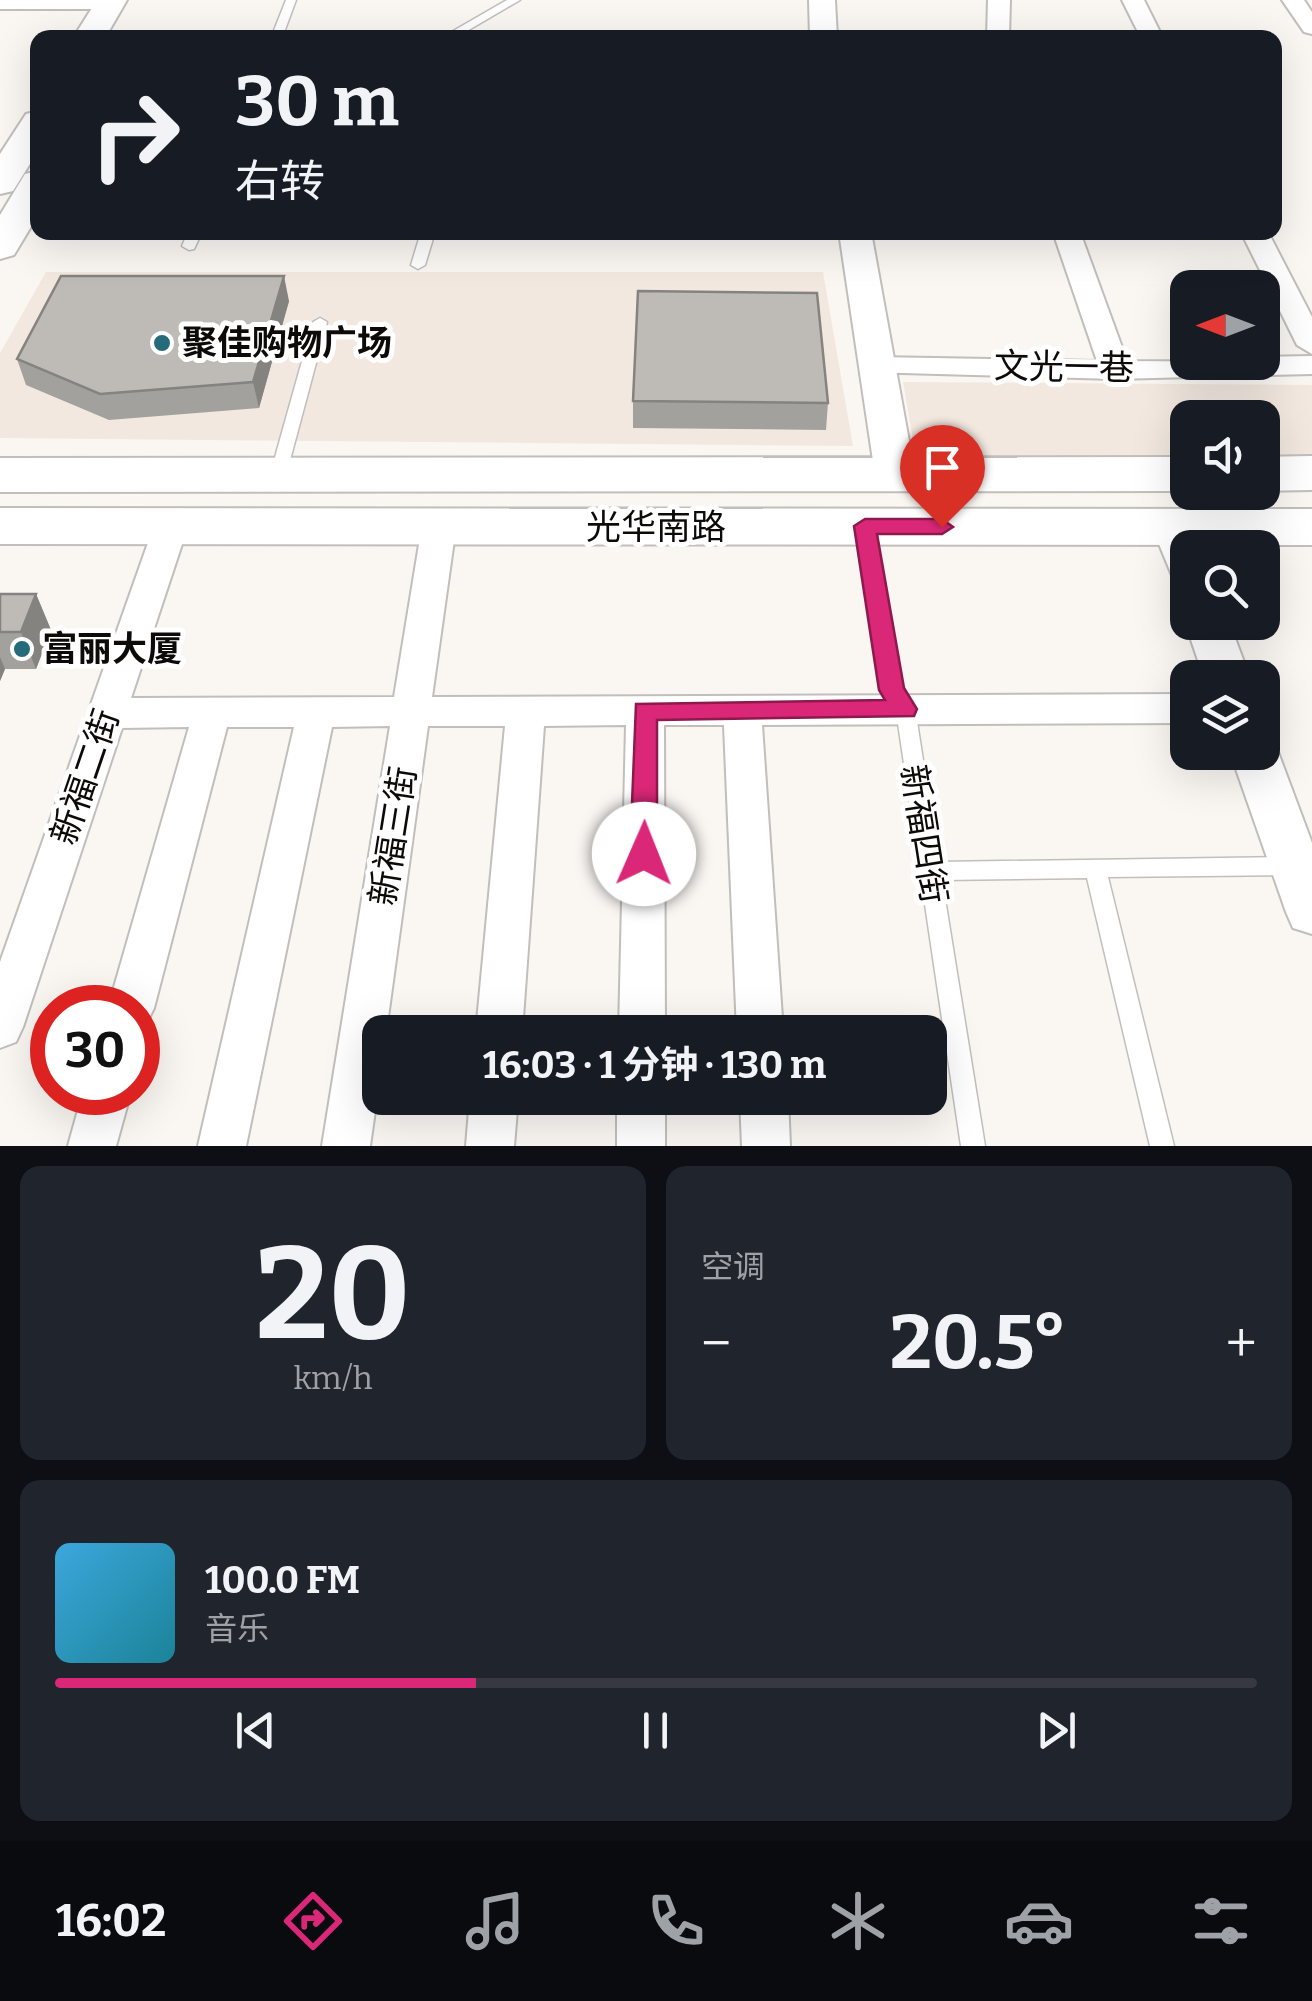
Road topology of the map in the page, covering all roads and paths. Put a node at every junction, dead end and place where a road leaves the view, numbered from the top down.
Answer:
1 (142, 0) edge
2 (291, 0) edge
3 (514, 0) edge
4 (822, 0) edge
5 (999, 0) edge
6 (1133, 0) edge
7 (1293, 0) edge
8 (111, 2) edge
9 (0, 3) edge
10 (1312, 28) edge
11 (94, 30) edge
12 (125, 30) edge
13 (279, 30) edge
14 (460, 30) edge
15 (824, 30) edge
16 (998, 30) edge
17 (1148, 30) edge
18 (30, 134) edge
19 (0, 183) edge
20 (30, 196) edge
21 (426, 240) edge
22 (857, 240) edge
23 (1069, 240) edge
24 (1258, 240) edge
25 (0, 247) edge
26 (418, 265) dead end
27 (320, 322) dead end
28 (1312, 345) edge
29 (877, 366) junction
30 (1312, 366) edge
31 (1115, 370) junction
32 (895, 474) junction
33 (1170, 474) edge
34 (1280, 474) edge
35 (1312, 474) edge
36 (0, 475) edge
37 (278, 475) junction
38 (0, 526) edge
39 (171, 526) junction
40 (439, 526) junction
41 (865, 526) junction
42 (1312, 527) edge
43 (1280, 532) edge
44 (1170, 547) edge
45 (1170, 708) edge
46 (905, 709) junction
47 (526, 710) junction
48 (742, 710) junction
49 (645, 711) junction
50 (412, 712) junction
51 (107, 713) junction
52 (212, 713) junction
53 (316, 713) junction
54 (1260, 770) edge
55 (1295, 866) junction
56 (1094, 868) junction
57 (930, 871) junction
58 (1312, 912) edge
59 (136, 985) edge
60 (500, 1015) edge
61 (642, 1015) edge
62 (759, 1015) edge
63 (0, 1028) edge
64 (101, 1115) edge
65 (493, 1115) edge
66 (642, 1115) edge
67 (765, 1115) edge
68 (92, 1146) edge
69 (222, 1146) edge
70 (346, 1146) edge
71 (490, 1146) edge
72 (641, 1146) edge
73 (766, 1146) edge
74 (973, 1146) edge
75 (1162, 1146) edge

1 - 12 main road
2 - 13 lane
3 - 14 lane
4 - 15 street
5 - 16 street
6 - 17 street
7 - 10 street
8 - 9 street
8 - 11 main road
18 - 19 main road
20 - 25 main road
21 - 26 lane
22 - 29 street
23 - 31 street
24 - 28 street
27 - 37 lane
29 - 31 street, 文光一巷
29 - 32 street
30 - 31 street, 文光一巷
32 - 33 main road, 光华南路
32 - 37 main road, 光华南路
34 - 35 main road
36 - 37 main road, 光华南路
38 - 39 main road, 光华南路
39 - 40 main road, 光华南路
39 - 51 street, 新福二街
40 - 41 main road, 光华南路
40 - 50 street, 新福三街
41 - 44 main road, 光华南路
41 - 46 lane, 新福四街
42 - 43 main road, 光华南路
45 - 46 street
46 - 48 street
46 - 57 lane, 新福四街
47 - 49 street
47 - 50 street
47 - 60 street
48 - 49 street
48 - 62 street
49 - 61 street
50 - 53 street
50 - 70 street, 新福三街
51 - 52 street
51 - 63 street, 新福二街
52 - 53 street
52 - 59 street
53 - 69 street
54 - 55 street
55 - 56 lane
55 - 58 street
56 - 57 lane
56 - 75 lane
57 - 74 lane, 新福四街
64 - 68 street
65 - 71 street
66 - 72 street
67 - 73 street

